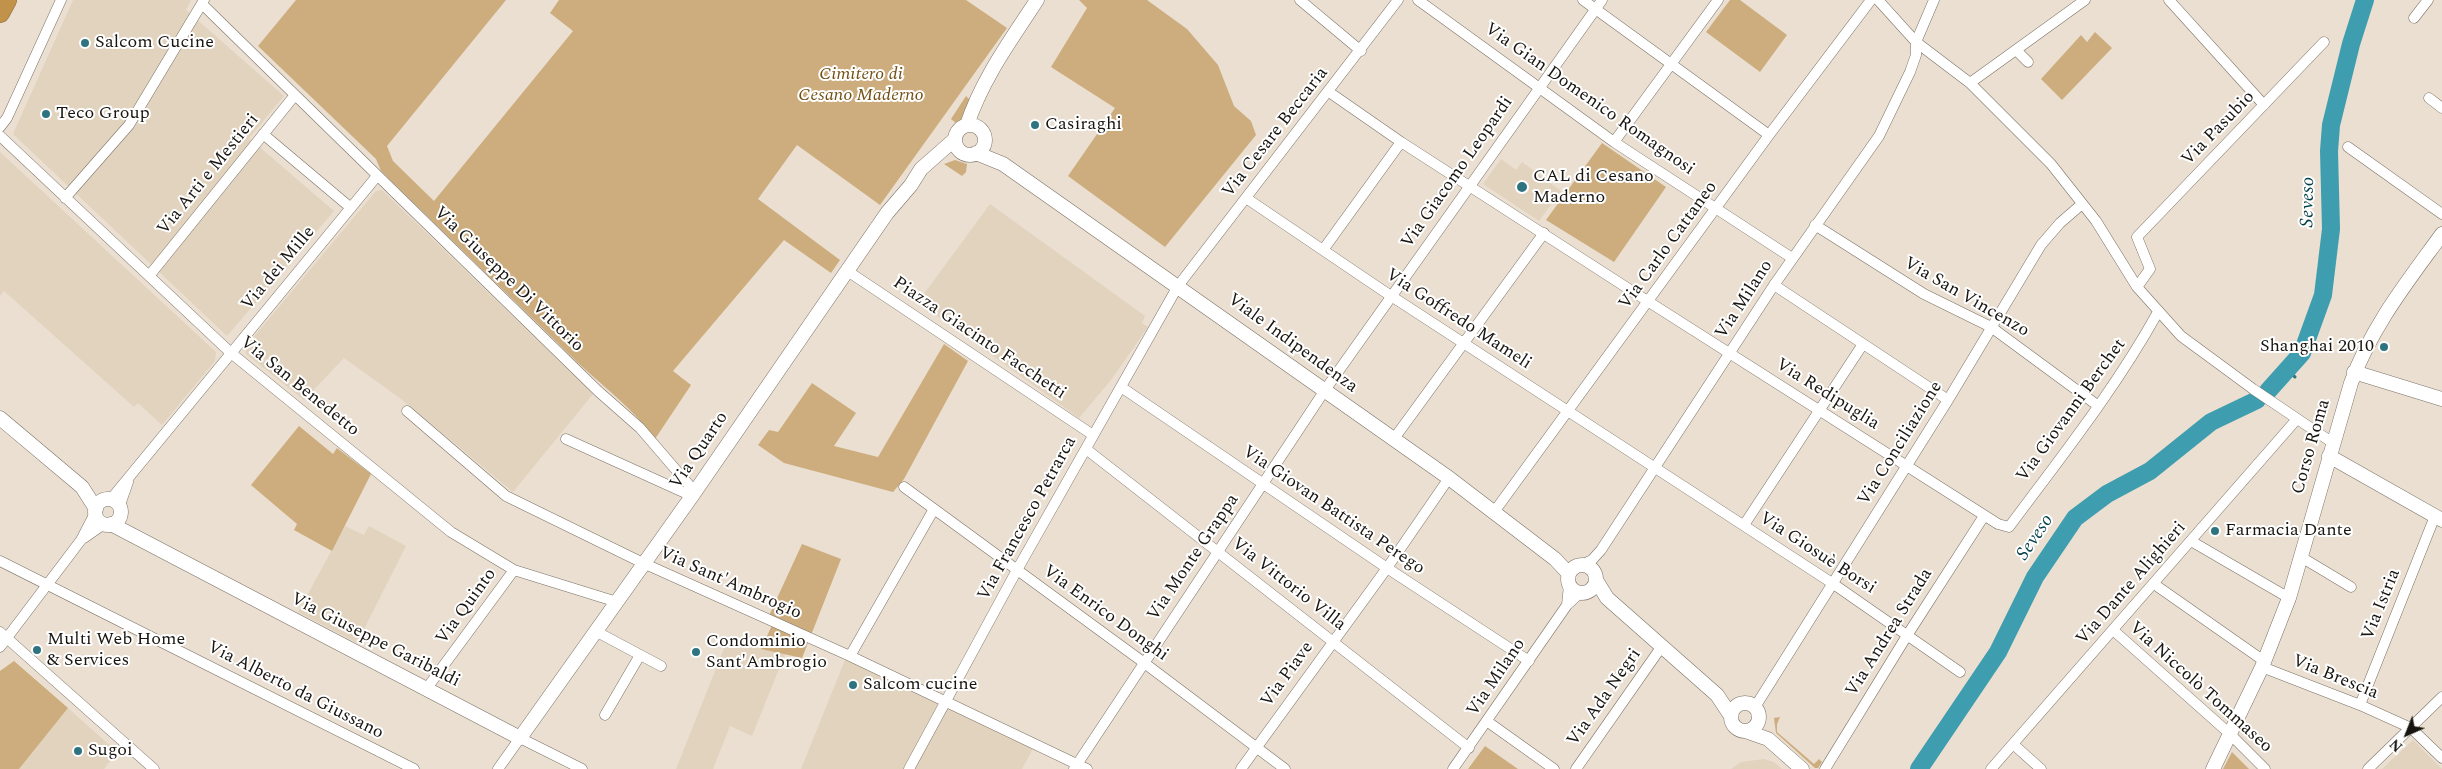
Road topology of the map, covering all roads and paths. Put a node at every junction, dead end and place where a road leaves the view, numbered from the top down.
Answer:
1 (7, 0) edge
2 (61, 0) edge
3 (1037, 0) edge
4 (1300, 0) edge
5 (1398, 0) edge
6 (1418, 0) edge
7 (1583, 0) edge
8 (1602, 0) edge
9 (1718, 0) edge
10 (1871, 0) edge
11 (1878, 0) edge
12 (1934, 0) edge
13 (2085, 0) edge
14 (2169, 0) edge
15 (2428, 0) edge
16 (203, 2) edge
17 (1595, 10) junction
18 (0, 13) edge
19 (2414, 18) dead end
20 (1916, 42) junction
21 (2324, 42) dead end
22 (1361, 51) junction
23 (2017, 51) junction
24 (2028, 62) dead end
25 (1671, 65) junction
26 (1970, 84) junction
27 (1538, 86) junction
28 (1329, 92) junction
29 (295, 95) junction
30 (2429, 98) dead end
31 (2264, 106) junction
32 (2442, 108) edge
33 (0, 127) edge
34 (263, 134) junction
35 (1770, 135) junction
36 (0, 136) edge
37 (971, 140) junction
38 (1401, 142) junction
39 (1614, 142) junction
40 (2348, 147) dead end
41 (377, 176) junction
42 (1470, 186) junction
43 (65, 198) junction
44 (1246, 198) junction
45 (2082, 204) junction
46 (351, 208) junction
47 (1717, 208) junction
48 (2442, 214) edge
49 (1815, 225) junction
50 (1544, 233) junction
51 (2442, 234) edge
52 (1322, 250) junction
53 (1792, 258) junction
54 (846, 270) junction
55 (149, 276) junction
56 (1774, 285) junction
57 (1178, 286) junction
58 (2137, 287) junction
59 (1390, 295) junction
60 (1649, 302) junction
61 (2158, 312) junction
62 (1991, 327) junction
63 (1465, 344) junction
64 (1863, 344) junction
65 (230, 353) junction
66 (1730, 353) junction
67 (2354, 372) junction
68 (1121, 387) junction
69 (1325, 390) junction
70 (2442, 399) edge
71 (1948, 400) junction
72 (2098, 406) junction
73 (407, 411) dead end
74 (1821, 411) junction
75 (1568, 412) junction
76 (0, 418) edge
77 (2297, 419) junction
78 (1094, 435) junction
79 (566, 439) dead end
80 (1394, 440) junction
81 (1086, 449) junction
82 (2331, 450) junction
83 (1907, 465) junction
84 (1654, 468) junction
85 (1449, 478) junction
86 (1264, 484) junction
87 (82, 487) junction
88 (904, 487) dead end
89 (693, 494) junction
90 (115, 504) junction
91 (934, 509) junction
92 (1494, 512) junction
93 (1984, 516) junction
94 (101, 517) junction
95 (2438, 518) edge
96 (1744, 525) junction
97 (2009, 527) joint
98 (2191, 541) junction
99 (150, 546) junction
100 (1218, 550) junction
101 (2301, 557) junction
102 (0, 561) edge
103 (643, 563) junction
104 (1387, 568) junction
105 (514, 570) junction
106 (1017, 570) junction
107 (1580, 579) junction
108 (1832, 582) junction
109 (48, 584) junction
110 (2154, 584) junction
111 (2351, 587) dead end
112 (2289, 598) junction
113 (617, 602) junction
114 (2113, 630) junction
115 (599, 633) dead end
116 (1908, 634) junction
117 (2, 639) edge
118 (1333, 641) junction
119 (1662, 646) junction
120 (640, 655) junction
121 (850, 656) junction
122 (1529, 661) junction
123 (1143, 662) junction
124 (2263, 664) junction
125 (661, 666) dead end
126 (1960, 672) dead end
127 (427, 688) junction
128 (1717, 695) junction
129 (2442, 697) edge
130 (945, 703) junction
131 (2360, 705) junction
132 (1752, 709) junction
133 (605, 715) dead end
134 (1731, 716) junction
135 (1488, 722) junction
136 (2411, 728) junction
137 (1745, 731) junction
138 (2230, 734) junction
139 (520, 738) junction
140 (1768, 739) junction
141 (2013, 744) junction
142 (1256, 748) junction
143 (1469, 748) junction
144 (2442, 758) edge
145 (1075, 767) edge
146 (154, 769) edge
147 (414, 769) edge
148 (498, 769) edge
149 (582, 769) edge
150 (909, 769) edge
151 (1087, 769) edge
152 (1241, 769) edge
153 (1285, 769) edge
154 (1453, 769) edge
155 (1554, 769) edge
156 (1576, 769) edge
157 (1802, 769) edge
158 (1825, 769) edge
159 (1991, 769) edge
160 (2041, 769) edge
161 (2213, 769) edge
162 (2265, 769) edge
163 (2368, 769) edge

1 - 18 highway
2 - 33 street
3 - 37 street
4 - 22 street
5 - 22 street, Via Cesare Beccaria
6 - 27 street, Via Gian Domenico Romagnosi
7 - 17 street
8 - 17 street, Via Giacomo Leopardi
9 - 25 street
10 - 35 street, Via Carlo Cattaneo
11 - 20 street
12 - 20 street, Via Milano
13 - 23 street
14 - 31 street
15 - 19 street
16 - 29 street, Via Giuseppe Di Vittorio
16 - 43 street
17 - 25 street
17 - 27 street, Via Giacomo Leopardi
20 - 26 street
20 - 49 street, Via Milano
21 - 31 street, Via Pasubio
22 - 28 street, Via Cesare Beccaria
23 - 24 street
23 - 26 street
25 - 35 street
25 - 39 street
26 - 45 street
27 - 39 street, Via Gian Domenico Romagnosi
27 - 42 street, Via Giacomo Leopardi
28 - 38 street, Via Redipuglia
28 - 44 street, Via Cesare Beccaria
29 - 34 street, Via Arti e Mestieri
29 - 41 street, Via Giuseppe Di Vittorio
30 - 32 street
31 - 58 street, Via Pasubio
34 - 46 street
34 - 55 street, Via Arti e Mestieri
35 - 47 street, Via Carlo Cattaneo
36 - 43 street, Via San Benedetto
37 - 54 street, Via Quarto
37 - 57 street, Viale Indipendenza
38 - 42 street, Via Redipuglia
38 - 52 street
39 - 47 street, Via Gian Domenico Romagnosi
40 - 48 street
41 - 46 street, Via dei Mille
41 - 89 street, Via Giuseppe Di Vittorio
42 - 50 street, Via Redipuglia
42 - 59 street, Via Giacomo Leopardi
43 - 55 street, Via San Benedetto
44 - 52 street, Via Goffredo Mameli
44 - 57 street, Via Cesare Beccaria
45 - 58 street
45 - 62 street, Via Conciliazione
46 - 65 street, Via dei Mille
47 - 53 street, Via Gian Domenico Romagnosi
47 - 60 street, Via Carlo Cattaneo
49 - 53 street, Via Milano
49 - 62 street, Via San Vincenzo
50 - 60 street, Via Redipuglia
50 - 63 street
51 - 67 street, Corso Roma
52 - 59 street, Via Goffredo Mameli
53 - 56 street, Via Milano
54 - 78 street, Piazza Giacinto Facchetti
54 - 89 street, Via Quarto
55 - 65 street, Via San Benedetto
56 - 64 street
56 - 66 street, Via Milano
57 - 68 street, Via Francesco Petrarca
57 - 69 street, Viale Indipendenza
58 - 61 street
59 - 63 street, Via Goffredo Mameli
59 - 69 street, Via Giacomo Leopardi
60 - 66 street, Via Redipuglia
60 - 75 street, Via Carlo Cattaneo
61 - 72 street, Via Giovanni Berchet
61 - 77 street
62 - 71 street, Via Conciliazione
62 - 72 street, Via San Vincenzo
63 - 75 street, Via Goffredo Mameli
63 - 80 street
64 - 71 street
64 - 74 street
65 - 90 street, Via dei Mille
65 - 105 street, Via San Benedetto
66 - 74 street, Via Redipuglia
66 - 84 street, Via Milano
67 - 70 street
67 - 82 street, Corso Roma
68 - 78 street, Via Francesco Petrarca
68 - 86 street, Via Giovan Battista Perego
69 - 80 street, Viale Indipendenza
69 - 86 street, Via Monte Grappa
71 - 83 street, Via Conciliazione
72 - 97 street, Via Giovanni Berchet
73 - 103 street, Via Sant'Ambrogio
74 - 83 street, Via Redipuglia
74 - 96 street
75 - 84 street, Via Goffredo Mameli
75 - 92 street, Via Carlo Cattaneo
76 - 87 street, Via Giuseppe Garibaldi
77 - 82 street
77 - 98 street, Via Dante Alighieri
78 - 81 street, Via Francesco Petrarca
79 - 89 street
80 - 85 street, Viale Indipendenza
81 - 100 street, Via Vittorio Villa
81 - 106 street, Via Francesco Petrarca
82 - 95 street
82 - 101 street, Corso Roma
83 - 93 street, Via Redipuglia
83 - 108 street, Via Conciliazione
84 - 96 street, Via Giosuè Borsi
84 - 107 street, Via Milano
85 - 92 street, Viale Indipendenza
85 - 104 street, Via Piave
86 - 100 street, Via Monte Grappa
86 - 104 street, Via Giovan Battista Perego
87 - 90 street, Via Giuseppe Garibaldi
87 - 94 street, Via Giuseppe Garibaldi
88 - 91 street, Via Enrico Donghi
89 - 103 street, Via Quarto
90 - 94 street
90 - 94 street
90 - 99 street, Via Giuseppe Garibaldi
91 - 106 street, Via Enrico Donghi
91 - 121 street
92 - 107 street, Viale Indipendenza
93 - 97 street, Via Redipuglia
93 - 116 street, Via Andrea Strada
94 - 99 street, Via Giuseppe Garibaldi
94 - 109 street
95 - 131 street, Via Istria
96 - 108 street, Via Giosuè Borsi
98 - 110 street, Via Dante Alighieri
98 - 112 street
99 - 127 street, Via Giuseppe Garibaldi
100 - 118 street, Via Vittorio Villa
100 - 123 street, Via Monte Grappa
101 - 111 street
101 - 112 street, Corso Roma
102 - 109 street, Via Alberto da Giussano
103 - 113 street, Via Quarto
103 - 121 street, Via Sant'Ambrogio
104 - 118 street, Via Piave
104 - 122 street, Via Giovan Battista Perego
105 - 113 street, Via San Benedetto
105 - 127 street, Via Quinto
106 - 123 street, Via Enrico Donghi
106 - 130 street, Via Francesco Petrarca
107 - 119 street
107 - 122 street, Via Milano
108 - 116 street, Via Giosuè Borsi
108 - 132 street, Via Conciliazione
109 - 117 street
109 - 147 street, Via Alberto da Giussano
110 - 114 street, Via Dante Alighieri
110 - 124 street, Via Brescia
112 - 124 street, Corso Roma
113 - 139 street, Via Quarto
114 - 138 street, Via Niccolò Tommaseo
114 - 141 street, Via Dante Alighieri
115 - 120 street
116 - 126 street, Via Giosuè Borsi
116 - 158 street, Via Andrea Strada
117 - 146 street
118 - 142 street, Via Piave
118 - 143 street, Via Vittorio Villa
119 - 128 street
119 - 156 street, Via Ada Negri
120 - 125 street
120 - 133 street
121 - 130 street, Via Sant'Ambrogio
122 - 135 street, Via Milano
123 - 142 street, Via Enrico Donghi
123 - 145 street, Via Monte Grappa
124 - 131 street, Via Brescia
124 - 138 street, Corso Roma
127 - 139 street, Via Giuseppe Garibaldi
128 - 132 street
128 - 134 street
129 - 136 street
130 - 145 street, Via Sant'Ambrogio
130 - 150 street, Via Francesco Petrarca
131 - 136 street, Via Brescia
132 - 134 street
132 - 137 street
132 - 140 street
134 - 137 street
135 - 143 street, Via Milano
135 - 155 street
136 - 144 street, Via Brescia
136 - 163 street
137 - 140 street
138 - 161 street, Corso Roma
138 - 162 street, Via Niccolò Tommaseo
139 - 148 street
139 - 149 street, Via Giuseppe Garibaldi
140 - 157 street
141 - 159 street, Via Dante Alighieri
141 - 160 street
142 - 152 street, Via Piave
142 - 153 street, Via Enrico Donghi
143 - 154 street, Via Milano
145 - 151 street, Via Sant'Ambrogio

